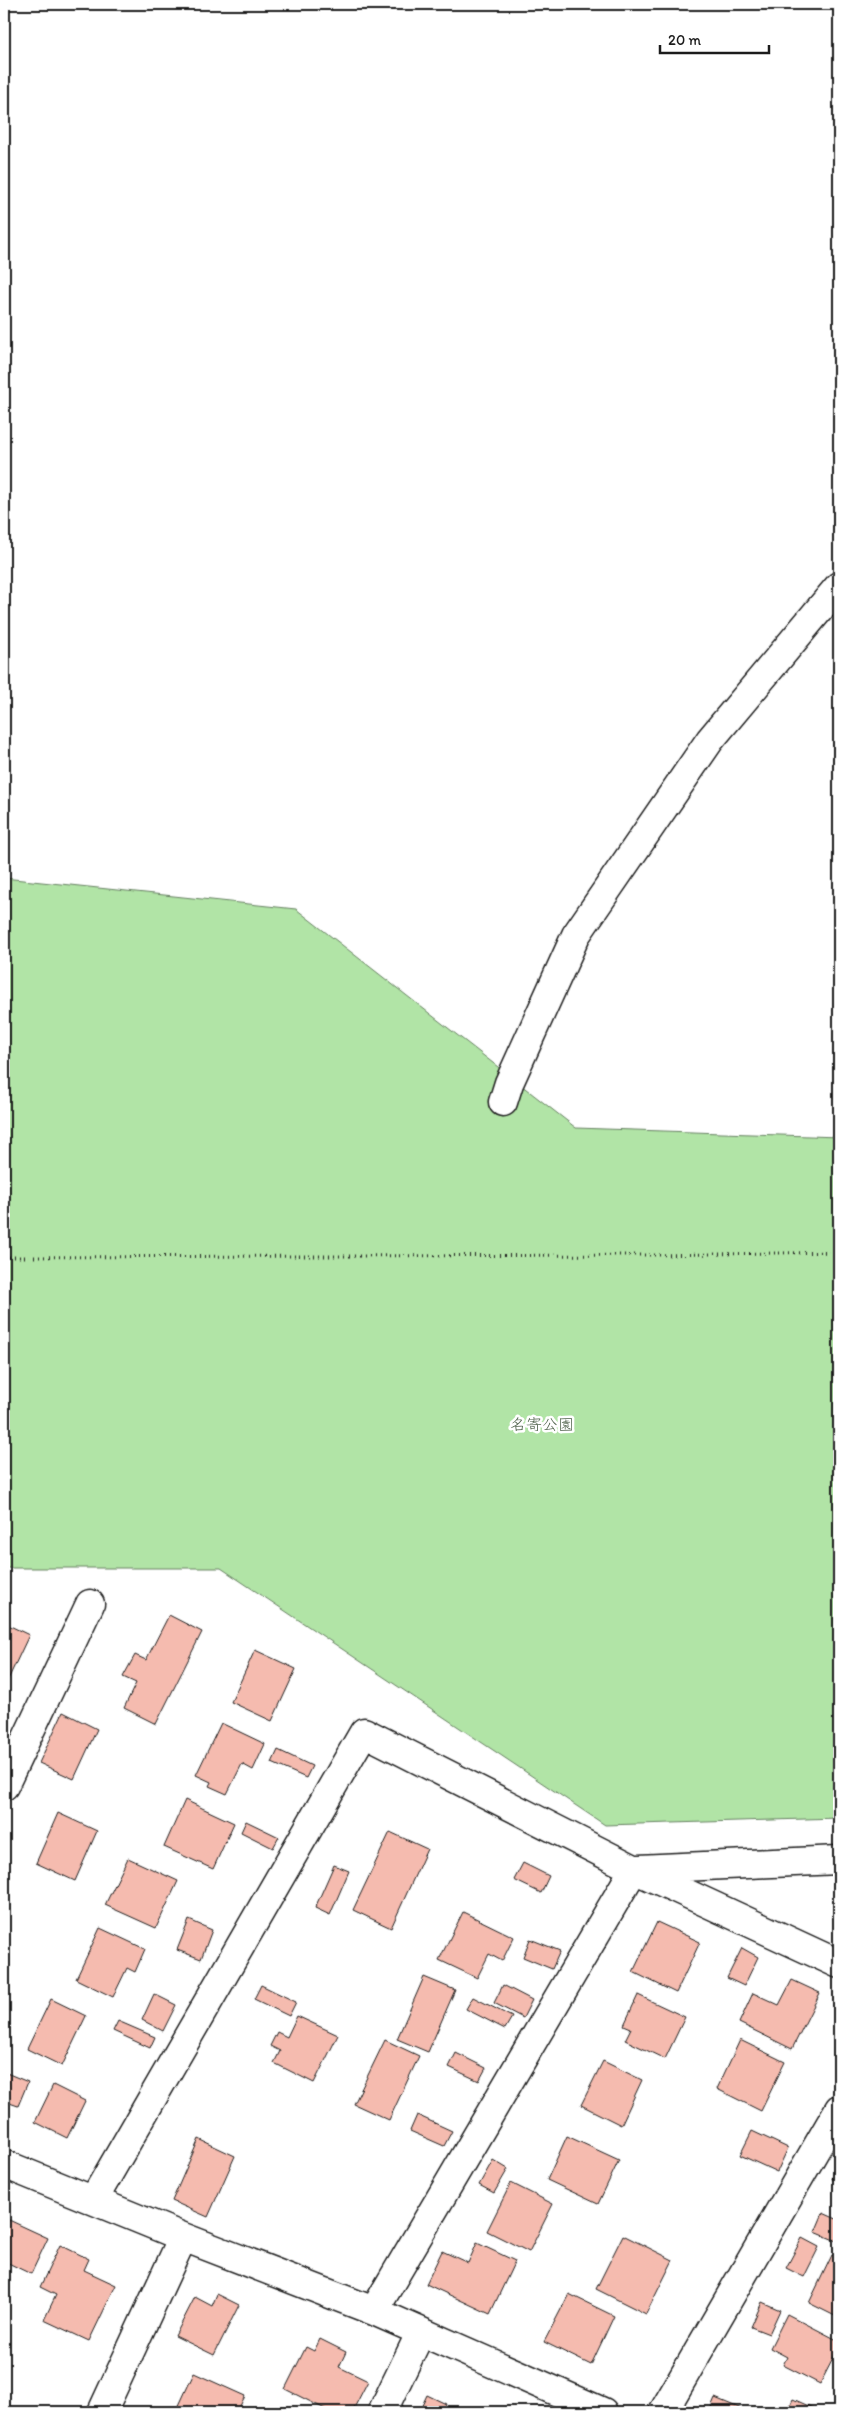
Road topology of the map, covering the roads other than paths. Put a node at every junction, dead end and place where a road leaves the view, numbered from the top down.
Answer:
1 (839, 586) edge
2 (503, 1102) dead end
3 (90, 1604) dead end
4 (4, 1786) edge
5 (839, 1860) edge
6 (634, 1869) junction
7 (839, 1964) edge
8 (839, 2108) edge
9 (4, 2164) edge
10 (94, 2199) junction
11 (183, 2237) junction
12 (374, 2311) junction
13 (421, 2332) junction
14 (102, 2412) edge
15 (382, 2412) edge
16 (603, 2412) edge
17 (663, 2412) edge

1 - 2 street
3 - 4 street
5 - 6 street
6 - 7 street
6 - 10 street
6 - 12 street
8 - 17 street
9 - 10 street
10 - 11 street
11 - 12 street
11 - 14 street
12 - 13 street
13 - 15 street
13 - 16 street

